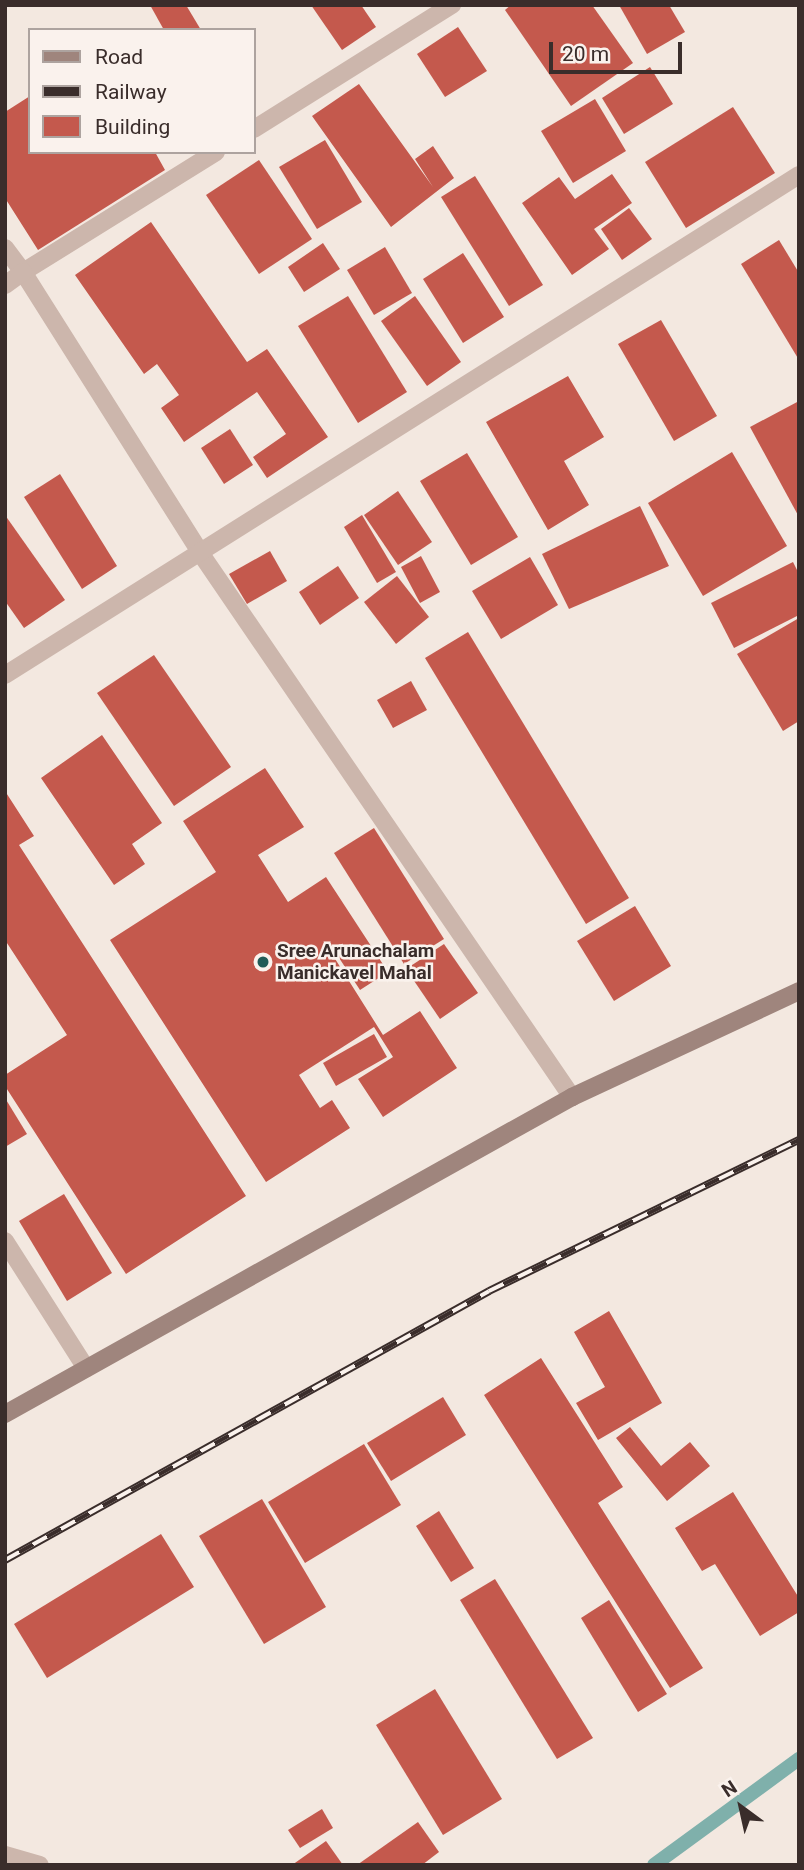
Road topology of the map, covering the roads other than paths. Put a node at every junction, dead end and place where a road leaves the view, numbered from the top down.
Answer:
1 (452, 5) edge
2 (256, 127) edge
3 (213, 154) edge
4 (799, 175) edge
5 (5, 248) edge
6 (23, 272) junction
7 (5, 285) edge
8 (201, 554) junction
9 (5, 675) edge
10 (799, 991) edge
11 (572, 1097) junction
12 (5, 1241) edge
13 (86, 1368) junction
14 (5, 1414) edge
15 (5, 1855) edge
16 (40, 1865) edge

1 - 2 street
3 - 6 street
4 - 8 street
5 - 6 street
6 - 7 street
6 - 8 street
8 - 9 street
8 - 11 street
10 - 11 street
11 - 13 street
12 - 13 street
13 - 14 street
15 - 16 street

